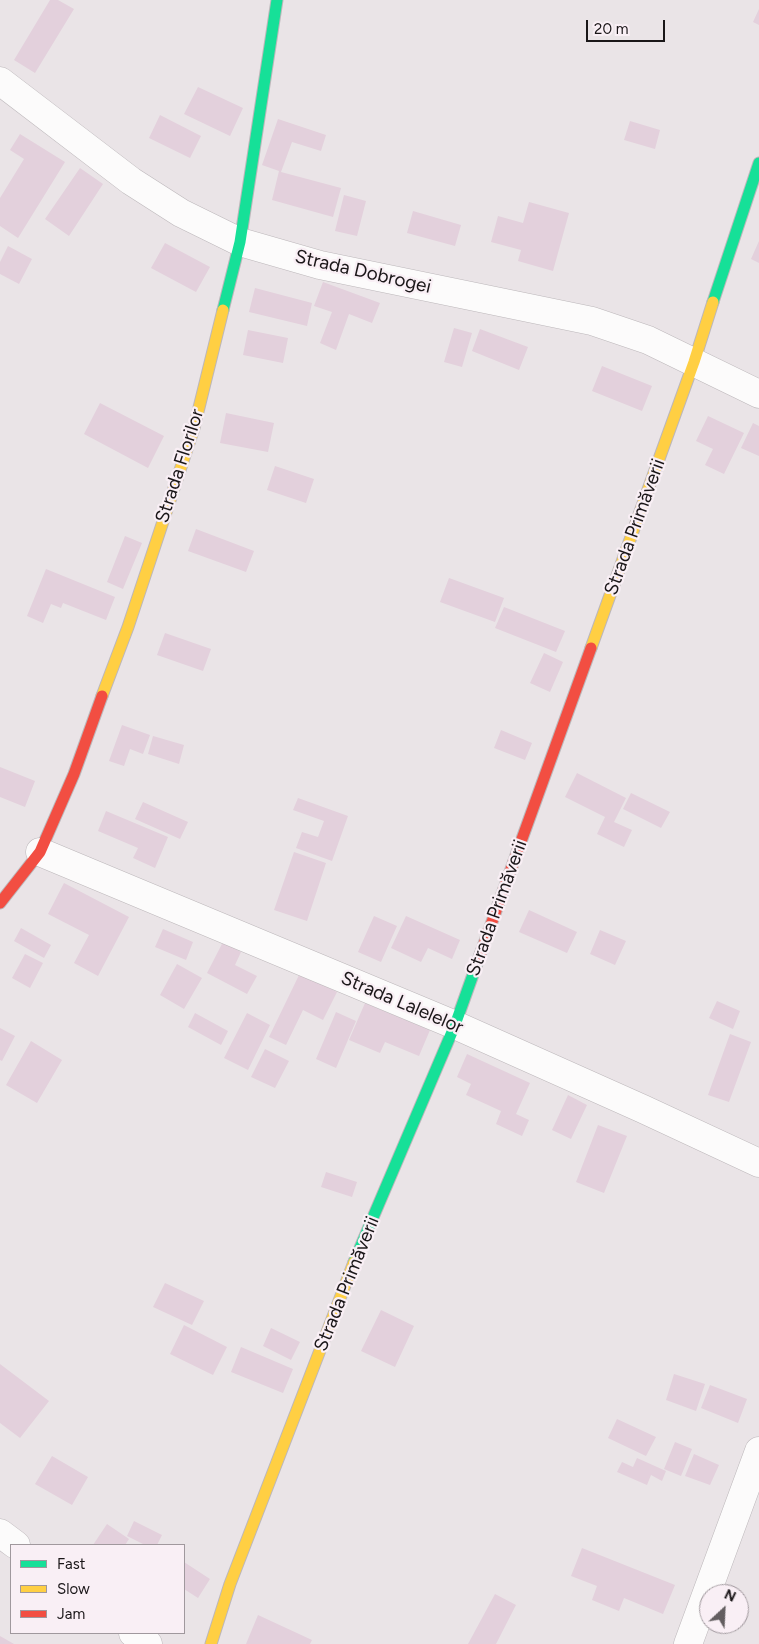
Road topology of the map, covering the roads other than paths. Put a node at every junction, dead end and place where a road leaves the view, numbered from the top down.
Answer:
1 (277, 0) edge
2 (0, 81) edge
3 (759, 163) edge
4 (240, 242) junction
5 (694, 362) junction
6 (759, 394) edge
7 (40, 852) junction
8 (0, 903) edge
9 (455, 1025) junction
10 (759, 1163) edge
11 (759, 1451) edge
12 (0, 1533) edge
13 (15, 1544) edge
14 (134, 1634) edge
15 (148, 1644) edge
16 (211, 1644) edge
17 (688, 1644) edge

1 - 4 street, Strada Florilor
2 - 4 street, Strada Dobrogei
3 - 5 street, Strada Primăverii
4 - 5 street, Strada Dobrogei
4 - 7 street, Strada Florilor
5 - 6 street, Strada Dobrogei
5 - 9 street, Strada Primăverii
7 - 8 street, Strada Florilor
7 - 9 street, Strada Lalelelor
9 - 10 street, Strada Lalelelor
9 - 16 street, Strada Primăverii
11 - 17 street
12 - 13 street
14 - 15 street

